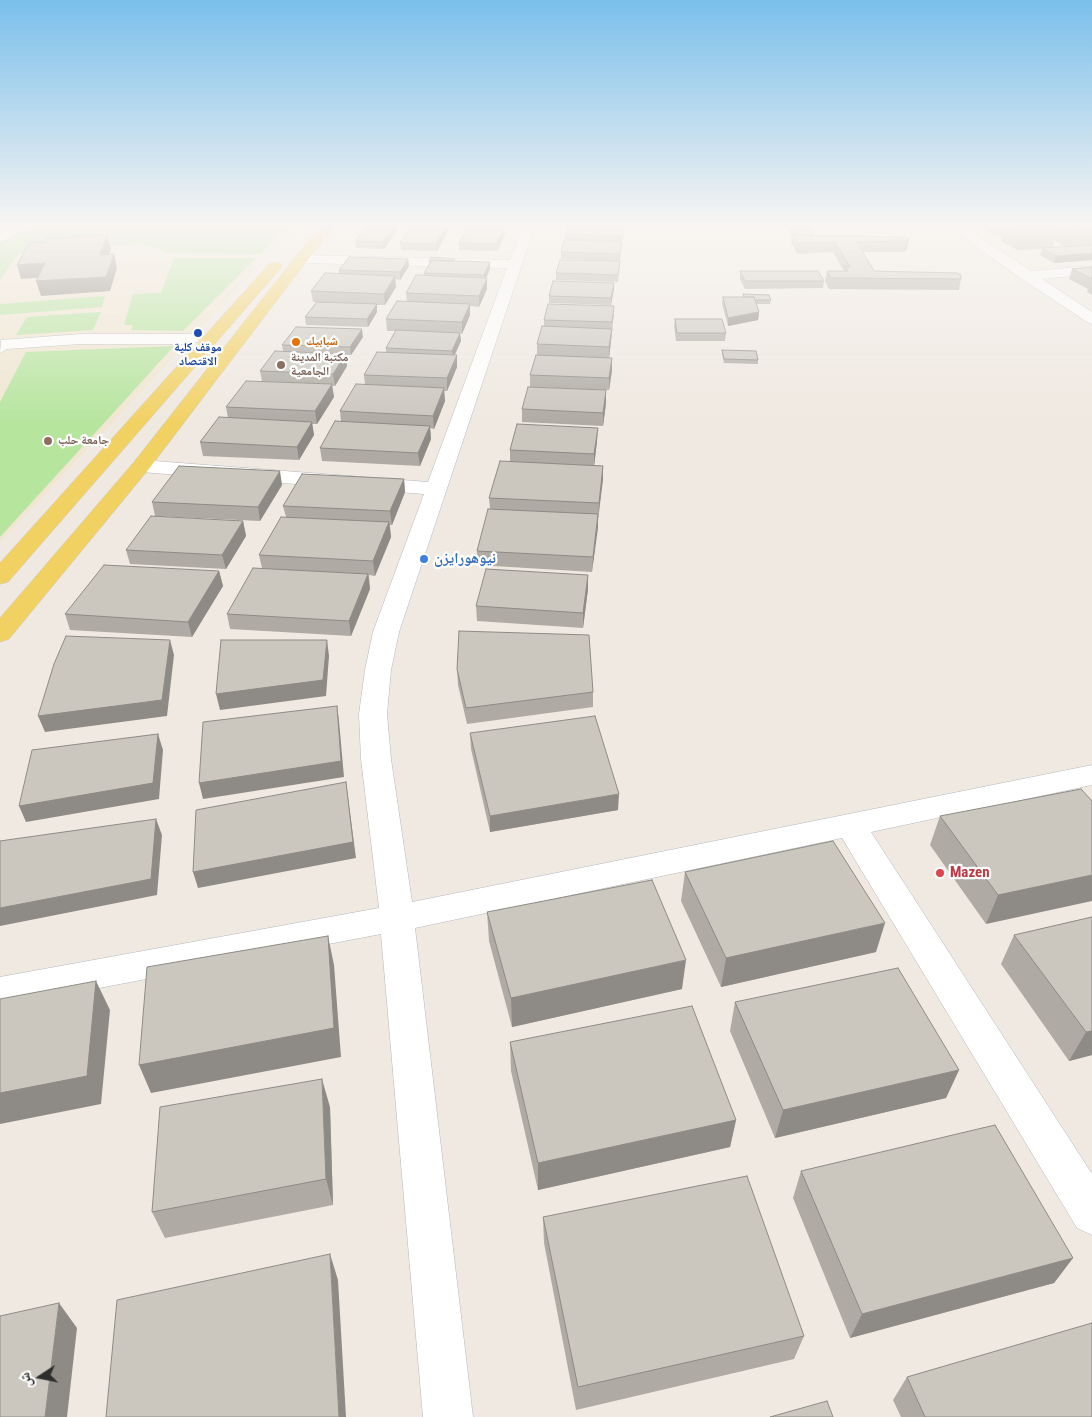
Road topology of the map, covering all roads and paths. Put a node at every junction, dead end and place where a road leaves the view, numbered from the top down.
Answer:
1 (252, 291) edge
2 (276, 291) edge
3 (506, 291) edge
4 (1049, 291) edge
5 (1092, 320) edge
6 (191, 339) dead end
7 (0, 346) edge
8 (141, 466) junction
9 (437, 489) junction
10 (0, 577) edge
11 (0, 634) edge
12 (1092, 775) edge
13 (850, 825) junction
14 (397, 918) junction
15 (0, 992) edge
16 (1092, 1214) edge
17 (448, 1417) edge

1 - 10 main road
2 - 8 main road
3 - 9 street
4 - 5 street
6 - 7 street
8 - 9 street
8 - 11 main road
9 - 14 street
12 - 13 street
13 - 14 street
13 - 16 street
14 - 15 street
14 - 17 street

